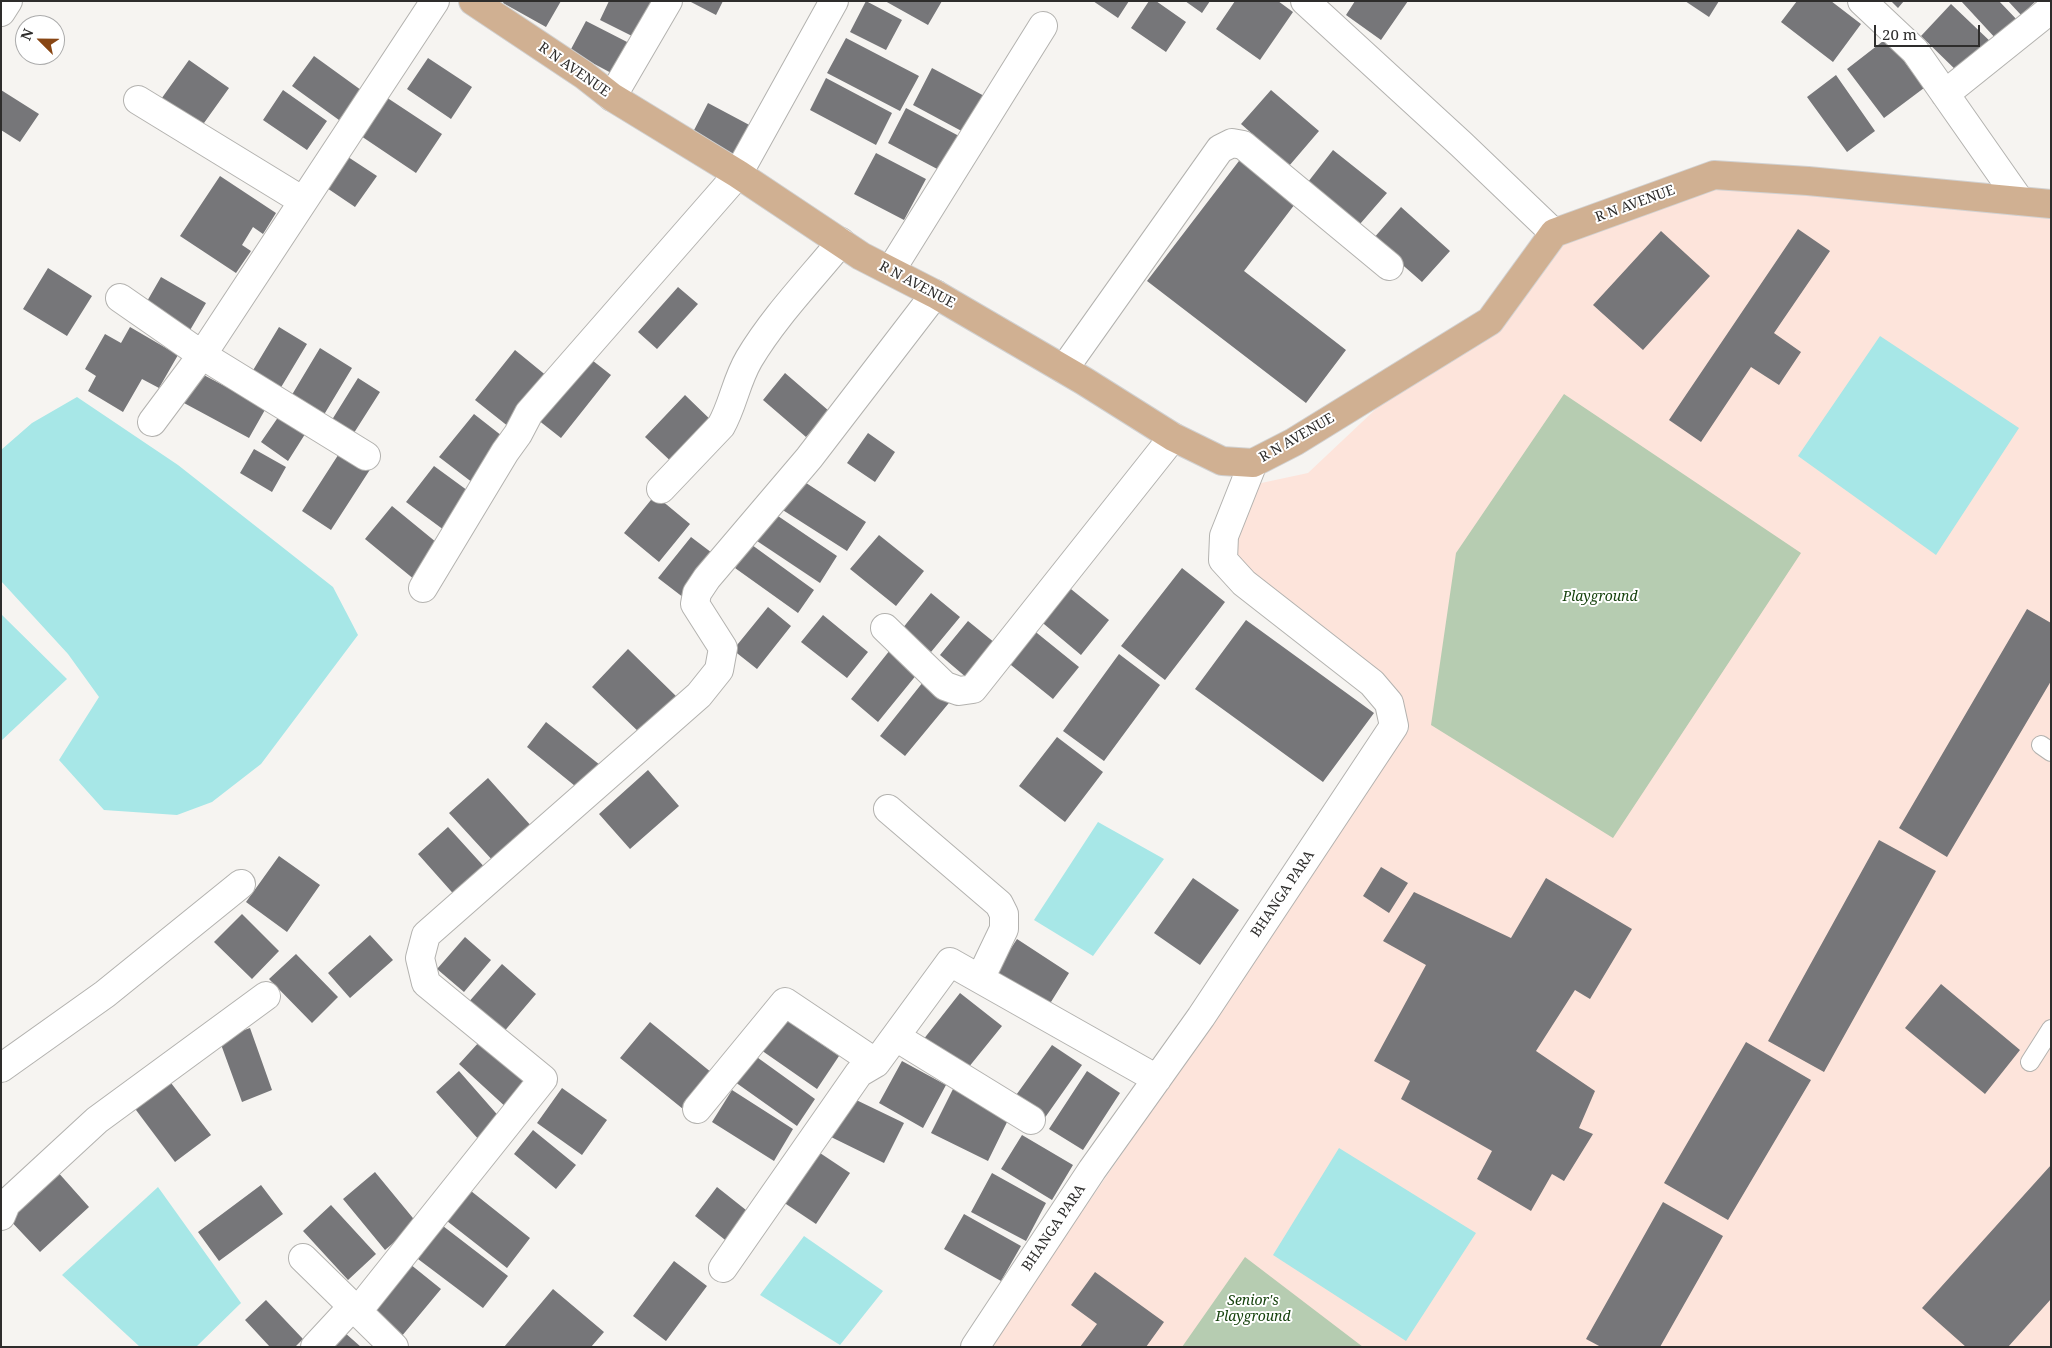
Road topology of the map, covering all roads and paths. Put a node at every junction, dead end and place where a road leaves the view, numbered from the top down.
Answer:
1 (8, 1) edge
2 (435, 1) edge
3 (473, 1) edge
4 (668, 1) edge
5 (834, 1) edge
6 (1305, 1) edge
7 (1862, 1) edge
8 (2051, 9) edge
9 (1, 12) edge
10 (1043, 26) dead end
11 (1945, 94) junction
12 (612, 97) junction
13 (138, 100) dead end
14 (738, 174) junction
15 (2020, 200) junction
16 (303, 202) junction
17 (2051, 204) edge
18 (1554, 233) junction
19 (841, 242) junction
20 (1388, 266) dead end
21 (891, 270) junction
22 (935, 294) junction
23 (120, 298) dead end
24 (202, 355) junction
25 (1064, 369) junction
26 (152, 422) dead end
27 (1173, 437) junction
28 (366, 456) dead end
29 (1252, 463) junction
30 (662, 489) dead end
31 (423, 588) dead end
32 (885, 628) dead end
33 (888, 809) dead end
34 (240, 884) dead end
35 (980, 979) junction
36 (266, 996) dead end
37 (2051, 1029) edge
38 (896, 1036) junction
39 (2030, 1062) dead end
40 (876, 1063) junction
41 (1, 1068) edge
42 (1157, 1079) junction
43 (697, 1109) dead end
44 (1031, 1120) dead end
45 (3, 1206) edge
46 (303, 1258) dead end
47 (723, 1268) dead end
48 (355, 1309) junction
49 (315, 1347) edge
50 (394, 1347) edge
51 (975, 1347) edge

1 - 9 street
2 - 16 street
3 - 12 main road, R N AVENUE
4 - 12 street
5 - 14 street
6 - 18 street
7 - 11 street
8 - 11 street
10 - 21 street
11 - 15 street
12 - 14 main road, R N AVENUE
13 - 16 street
14 - 19 main road, R N AVENUE
14 - 31 street
15 - 17 main road, R N AVENUE
15 - 18 main road, R N AVENUE
16 - 24 street
18 - 29 main road, R N AVENUE
19 - 21 main road, R N AVENUE
19 - 30 street
20 - 25 street
21 - 22 main road, R N AVENUE
22 - 25 main road, R N AVENUE
22 - 48 street
23 - 24 street
24 - 26 street
24 - 28 street
25 - 27 main road, R N AVENUE
27 - 29 main road, R N AVENUE
27 - 32 street
29 - 42 street, BHANGA PARA
33 - 35 street
34 - 41 street
35 - 38 street
35 - 42 street
36 - 45 street
37 - 39 lane
38 - 40 street
38 - 44 street
40 - 43 street
40 - 47 street
42 - 51 street, BHANGA PARA
46 - 48 street
48 - 49 street
48 - 50 street

